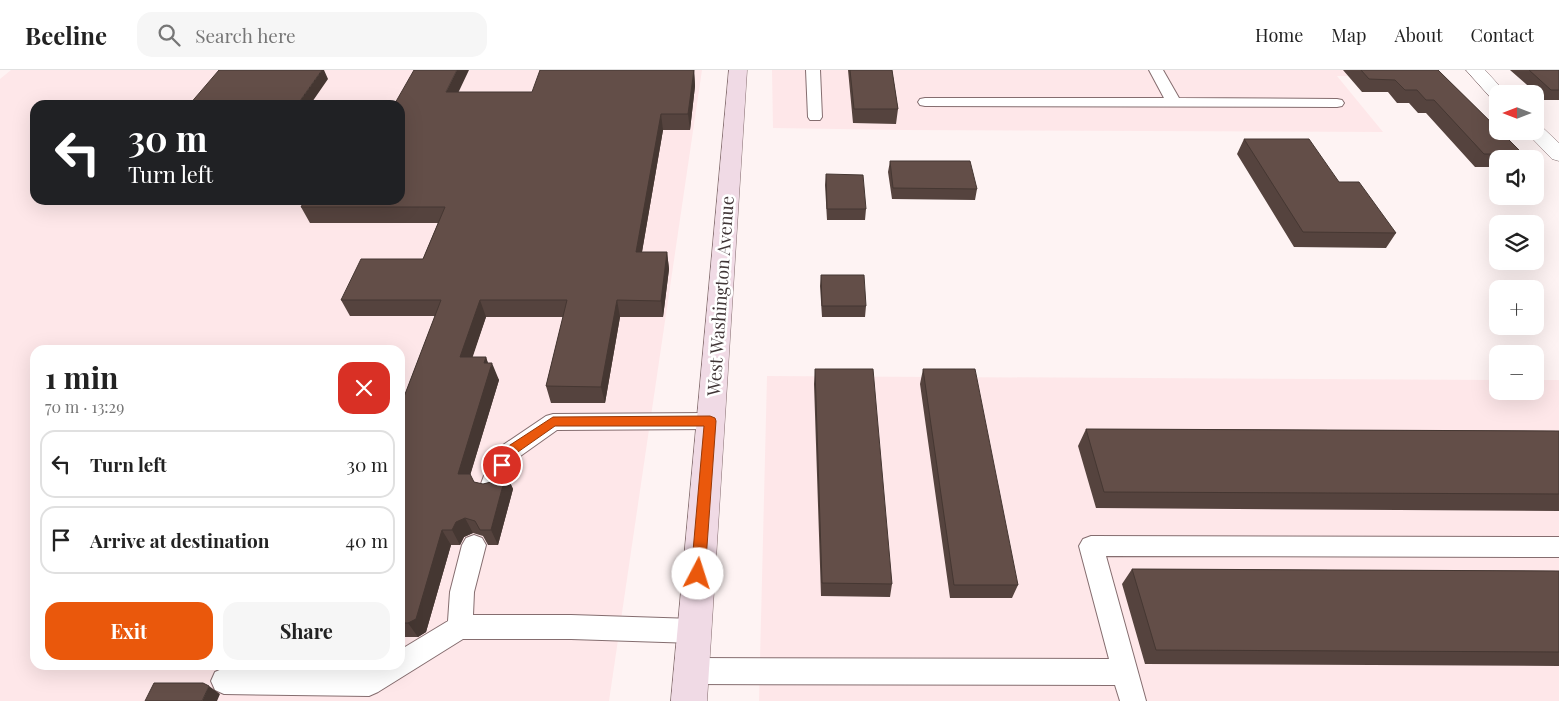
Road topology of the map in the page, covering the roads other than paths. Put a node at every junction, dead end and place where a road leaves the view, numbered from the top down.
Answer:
1 (738, 70) edge
2 (813, 70) edge
3 (1156, 70) edge
4 (1474, 70) edge
5 (1489, 85) edge
6 (925, 102) dead end
7 (1174, 103) junction
8 (1337, 103) dead end
9 (815, 117) dead end
10 (1544, 140) edge
11 (1559, 155) edge
12 (710, 421) junction
13 (490, 489) edge
14 (474, 545) edge
15 (1559, 547) edge
16 (460, 627) junction
17 (694, 631) junction
18 (405, 661) edge
19 (391, 670) edge
20 (691, 670) junction
21 (1125, 672) junction
22 (224, 681) dead end
23 (689, 701) edge
24 (1133, 701) edge

1 - 12 main road, West Washington Avenue
2 - 9 lane
3 - 7 lane
4 - 5 street
6 - 7 lane
7 - 8 lane
10 - 11 street
12 - 13 lane
12 - 17 main road, West Washington Avenue
14 - 16 lane
15 - 21 lane
16 - 17 lane
16 - 18 lane
17 - 20 main road, West Washington Avenue
19 - 22 lane
20 - 21 lane
20 - 23 main road, West Washington Avenue
21 - 24 lane

